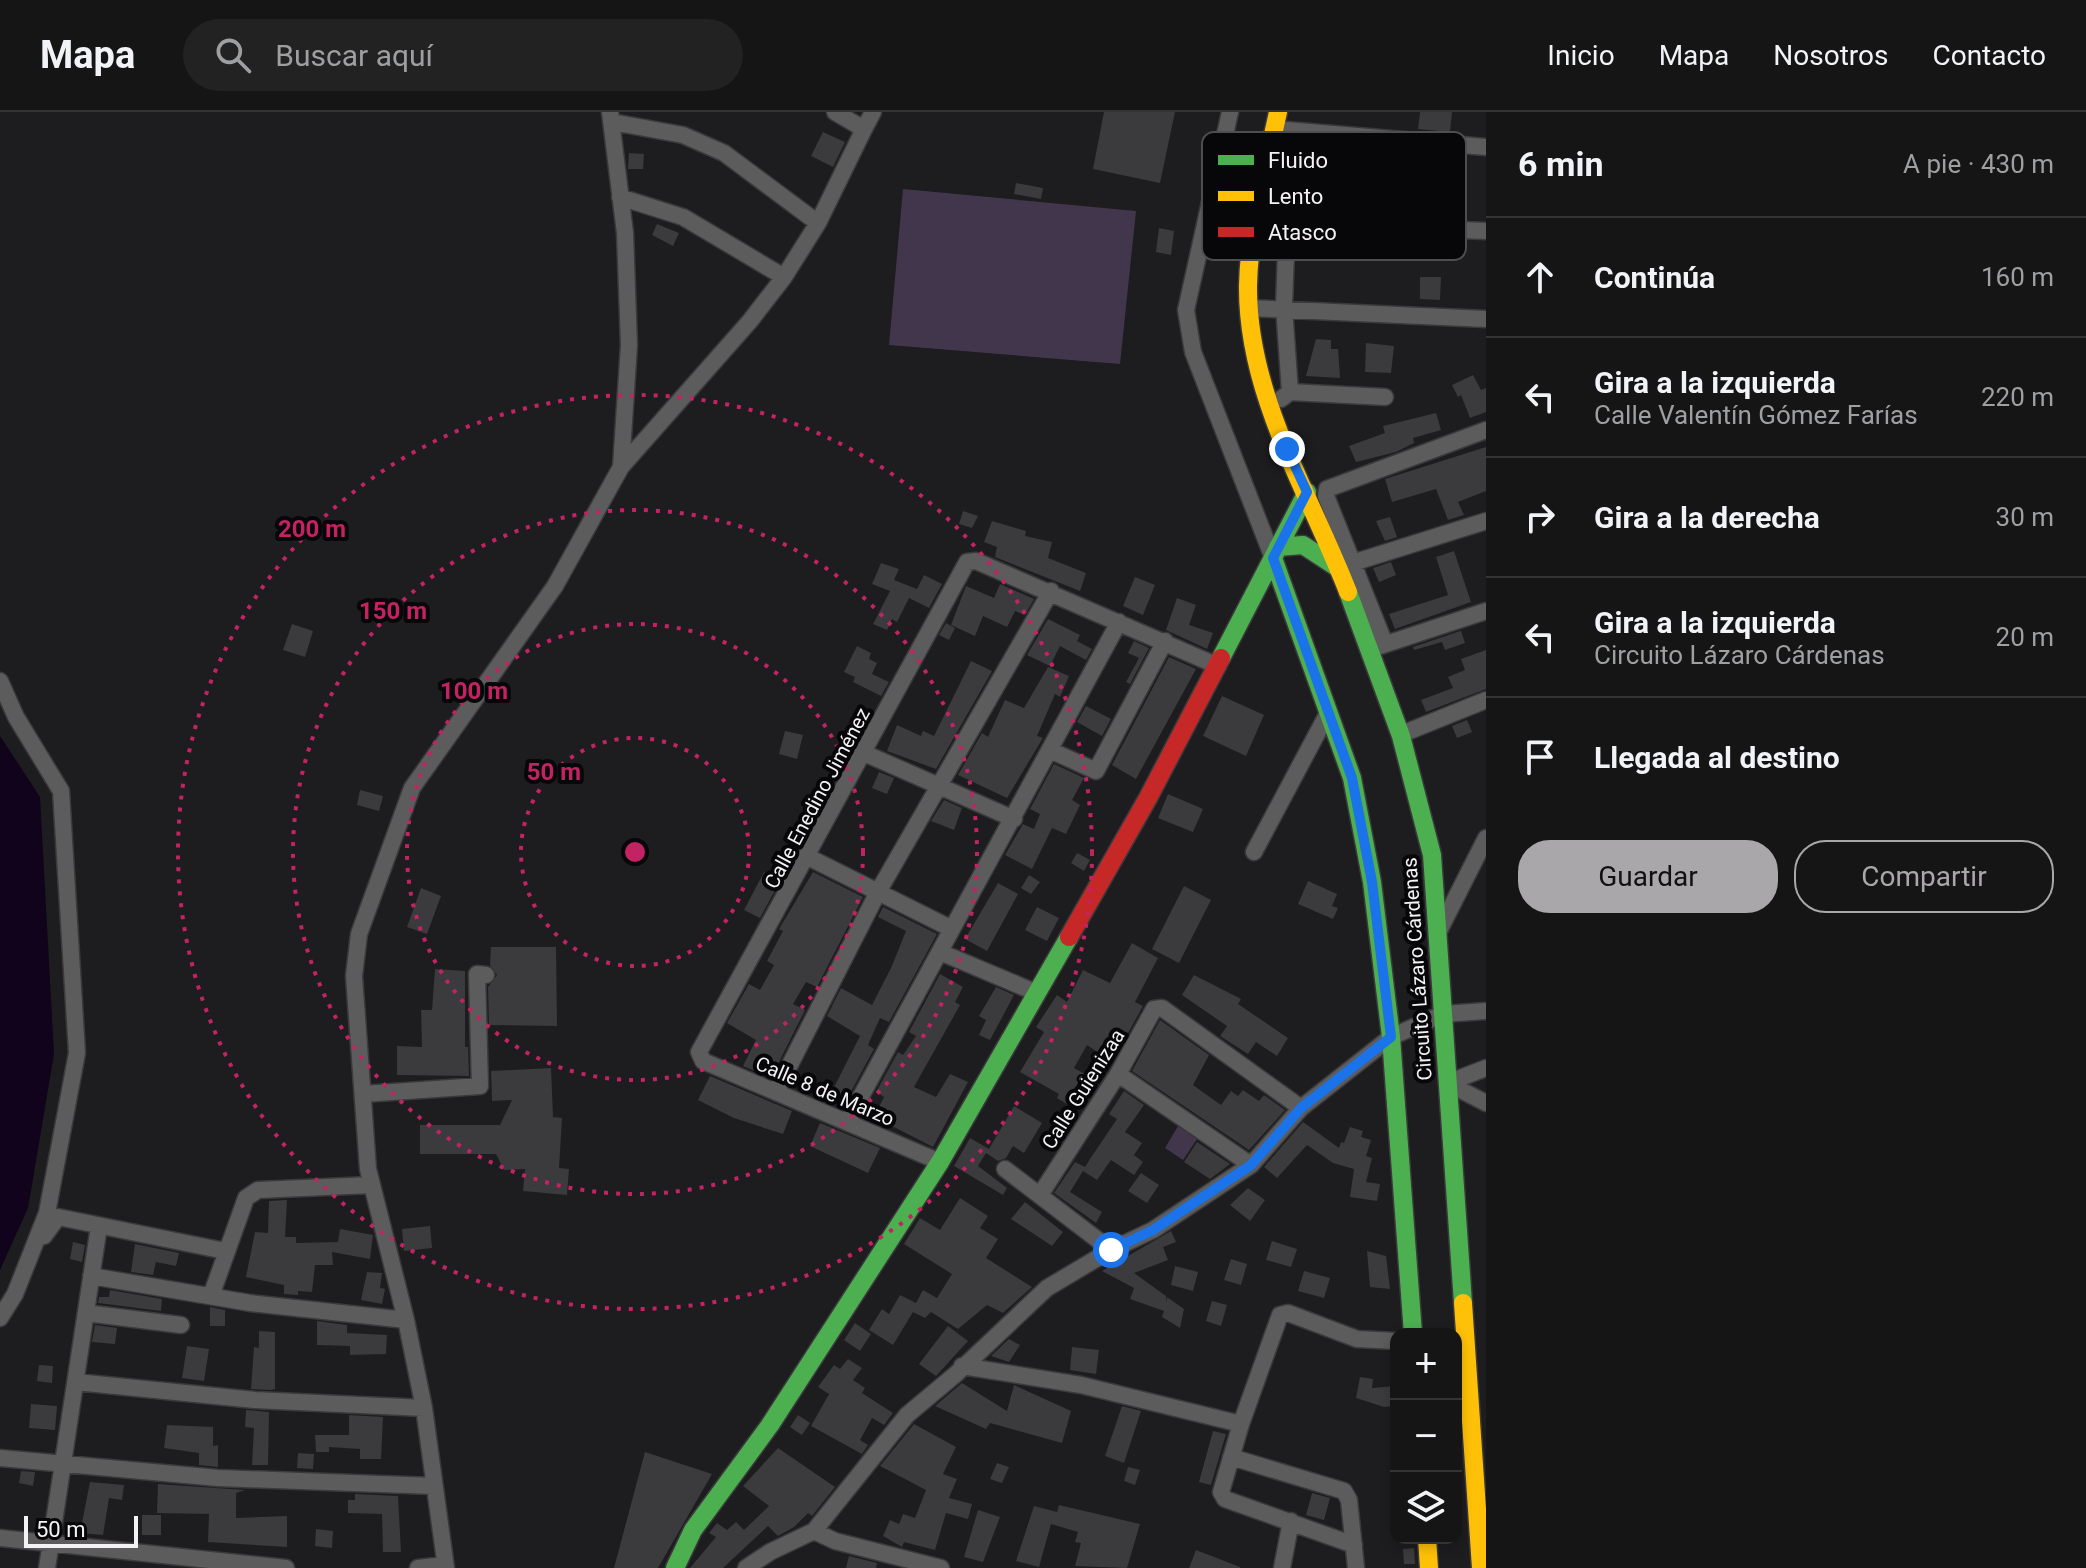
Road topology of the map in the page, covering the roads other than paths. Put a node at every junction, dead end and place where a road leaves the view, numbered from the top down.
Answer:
1 (835, 112) edge
2 (873, 112) edge
3 (1230, 112) edge
4 (611, 117) edge
5 (1276, 121) edge
6 (864, 129) junction
7 (1226, 132) edge
8 (1365, 132) edge
9 (1466, 145) edge
10 (1486, 147) edge
11 (620, 197) junction
12 (818, 223) junction
13 (1466, 230) edge
14 (1486, 231) edge
15 (1202, 238) edge
16 (1251, 260) edge
17 (1286, 260) edge
18 (784, 277) junction
19 (1284, 307) junction
20 (1248, 308) junction
21 (1486, 319) edge
22 (1290, 392) junction
23 (1385, 397) dead end
24 (1270, 408) junction
25 (1486, 430) edge
26 (621, 467) junction
27 (1307, 492) junction
28 (1486, 521) edge
29 (1276, 552) junction
30 (1346, 565) junction
31 (1051, 591) junction
32 (1486, 611) edge
33 (1119, 622) junction
34 (1165, 641) junction
35 (1378, 646) junction
36 (1218, 666) junction
37 (0, 681) edge
38 (1486, 700) edge
39 (1328, 713) junction
40 (1402, 734) junction
41 (1052, 751) junction
42 (864, 753) junction
43 (936, 786) junction
44 (1014, 819) junction
45 (1486, 838) edge
46 (1254, 852) dead end
47 (808, 857) junction
48 (878, 892) junction
49 (952, 929) junction
50 (1440, 929) junction
51 (940, 952) junction
52 (486, 975) dead end
53 (1037, 993) junction
54 (1486, 1011) edge
55 (1443, 1014) junction
56 (1391, 1037) junction
57 (699, 1052) joint
58 (1486, 1068) edge
59 (1118, 1074) junction
60 (1447, 1083) junction
61 (776, 1092) junction
62 (363, 1094) junction
63 (1486, 1103) edge
64 (1301, 1108) junction
65 (847, 1122) junction
66 (940, 1162) junction
67 (1251, 1165) junction
68 (1005, 1169) dead end
69 (371, 1185) junction
70 (1040, 1195) junction
71 (99, 1226) junction
72 (1111, 1250) junction
73 (225, 1251) junction
74 (91, 1276) junction
75 (211, 1296) junction
76 (86, 1313) junction
77 (0, 1320) edge
78 (406, 1320) junction
79 (181, 1325) dead end
80 (1413, 1328) edge
81 (1390, 1341) edge
82 (962, 1366) junction
83 (76, 1382) junction
84 (424, 1408) junction
85 (1241, 1424) junction
86 (1231, 1457) junction
87 (0, 1458) edge
88 (63, 1464) junction
89 (434, 1486) junction
90 (1291, 1521) junction
91 (814, 1531) junction
92 (0, 1538) edge
93 (51, 1541) junction
94 (1427, 1544) edge
95 (1354, 1545) junction
96 (148, 1559) edge
97 (446, 1567) edge
98 (47, 1568) edge
99 (286, 1568) edge
100 (418, 1568) edge
101 (675, 1568) edge
102 (746, 1568) edge
103 (941, 1568) edge
104 (1282, 1568) edge
105 (1356, 1568) edge
106 (1429, 1568) edge
107 (1481, 1568) edge

1 - 6 street
2 - 6 street
3 - 7 street
4 - 11 street
4 - 12 street
5 - 8 street
6 - 12 street
9 - 10 street
11 - 18 street
11 - 26 street
12 - 18 street
13 - 14 street
15 - 29 street
16 - 20 street, Circuito Lázaro Cárdenas
17 - 19 street
18 - 26 street
19 - 20 street
19 - 21 street
19 - 22 street
20 - 24 street, Circuito Lázaro Cárdenas
22 - 23 street
22 - 24 street
24 - 27 street, Circuito Lázaro Cárdenas
25 - 30 street
26 - 62 street
27 - 29 street
27 - 30 street, Circuito Lázaro Cárdenas
28 - 30 street
29 - 30 street
29 - 36 street
29 - 39 street
30 - 35 street, Circuito Lázaro Cárdenas
31 - 33 street
31 - 42 street, Calle Enedino Jiménez
31 - 43 street
32 - 35 street
33 - 34 street
33 - 41 street
34 - 36 street
34 - 41 street
35 - 40 street, Circuito Lázaro Cárdenas
36 - 53 street
37 - 77 street
38 - 40 street
39 - 46 street
39 - 56 street
40 - 50 street, Circuito Lázaro Cárdenas
41 - 44 street
42 - 43 street
42 - 47 street, Calle Enedino Jiménez
43 - 44 street
43 - 48 street
44 - 49 street
45 - 50 street
47 - 48 street
47 - 57 street, Calle Enedino Jiménez
48 - 49 street
48 - 61 street
49 - 51 street
50 - 55 street, Circuito Lázaro Cárdenas
51 - 53 street
51 - 65 street
52 - 62 street
53 - 66 street
54 - 55 street
55 - 56 street
55 - 60 street, Circuito Lázaro Cárdenas
56 - 64 street
56 - 80 street
57 - 61 street, Calle 8 de Marzo
58 - 60 street
59 - 64 street, Calle Guienizaa
59 - 67 street
59 - 70 street, Calle Guienizaa
60 - 63 street
60 - 107 street, Circuito Lázaro Cárdenas
61 - 65 street, Calle 8 de Marzo
62 - 69 street
64 - 67 street
65 - 66 street, Calle 8 de Marzo
66 - 101 street
67 - 72 street
68 - 70 street
69 - 73 street
69 - 78 street
70 - 72 street
71 - 73 street
71 - 74 street
71 - 77 street
72 - 82 street
73 - 75 street
74 - 75 street
74 - 76 street
75 - 78 street
76 - 79 street
76 - 83 street
78 - 84 street
81 - 85 street
82 - 85 street
82 - 91 street
83 - 84 street
83 - 88 street
84 - 89 street
85 - 86 street
86 - 90 street
86 - 95 street
87 - 88 street
88 - 89 street
88 - 93 street
89 - 97 street
90 - 95 street
90 - 104 street
91 - 102 street
91 - 103 street
92 - 93 street
93 - 96 street
93 - 98 street
94 - 106 street
95 - 105 street
96 - 99 street
97 - 100 street

